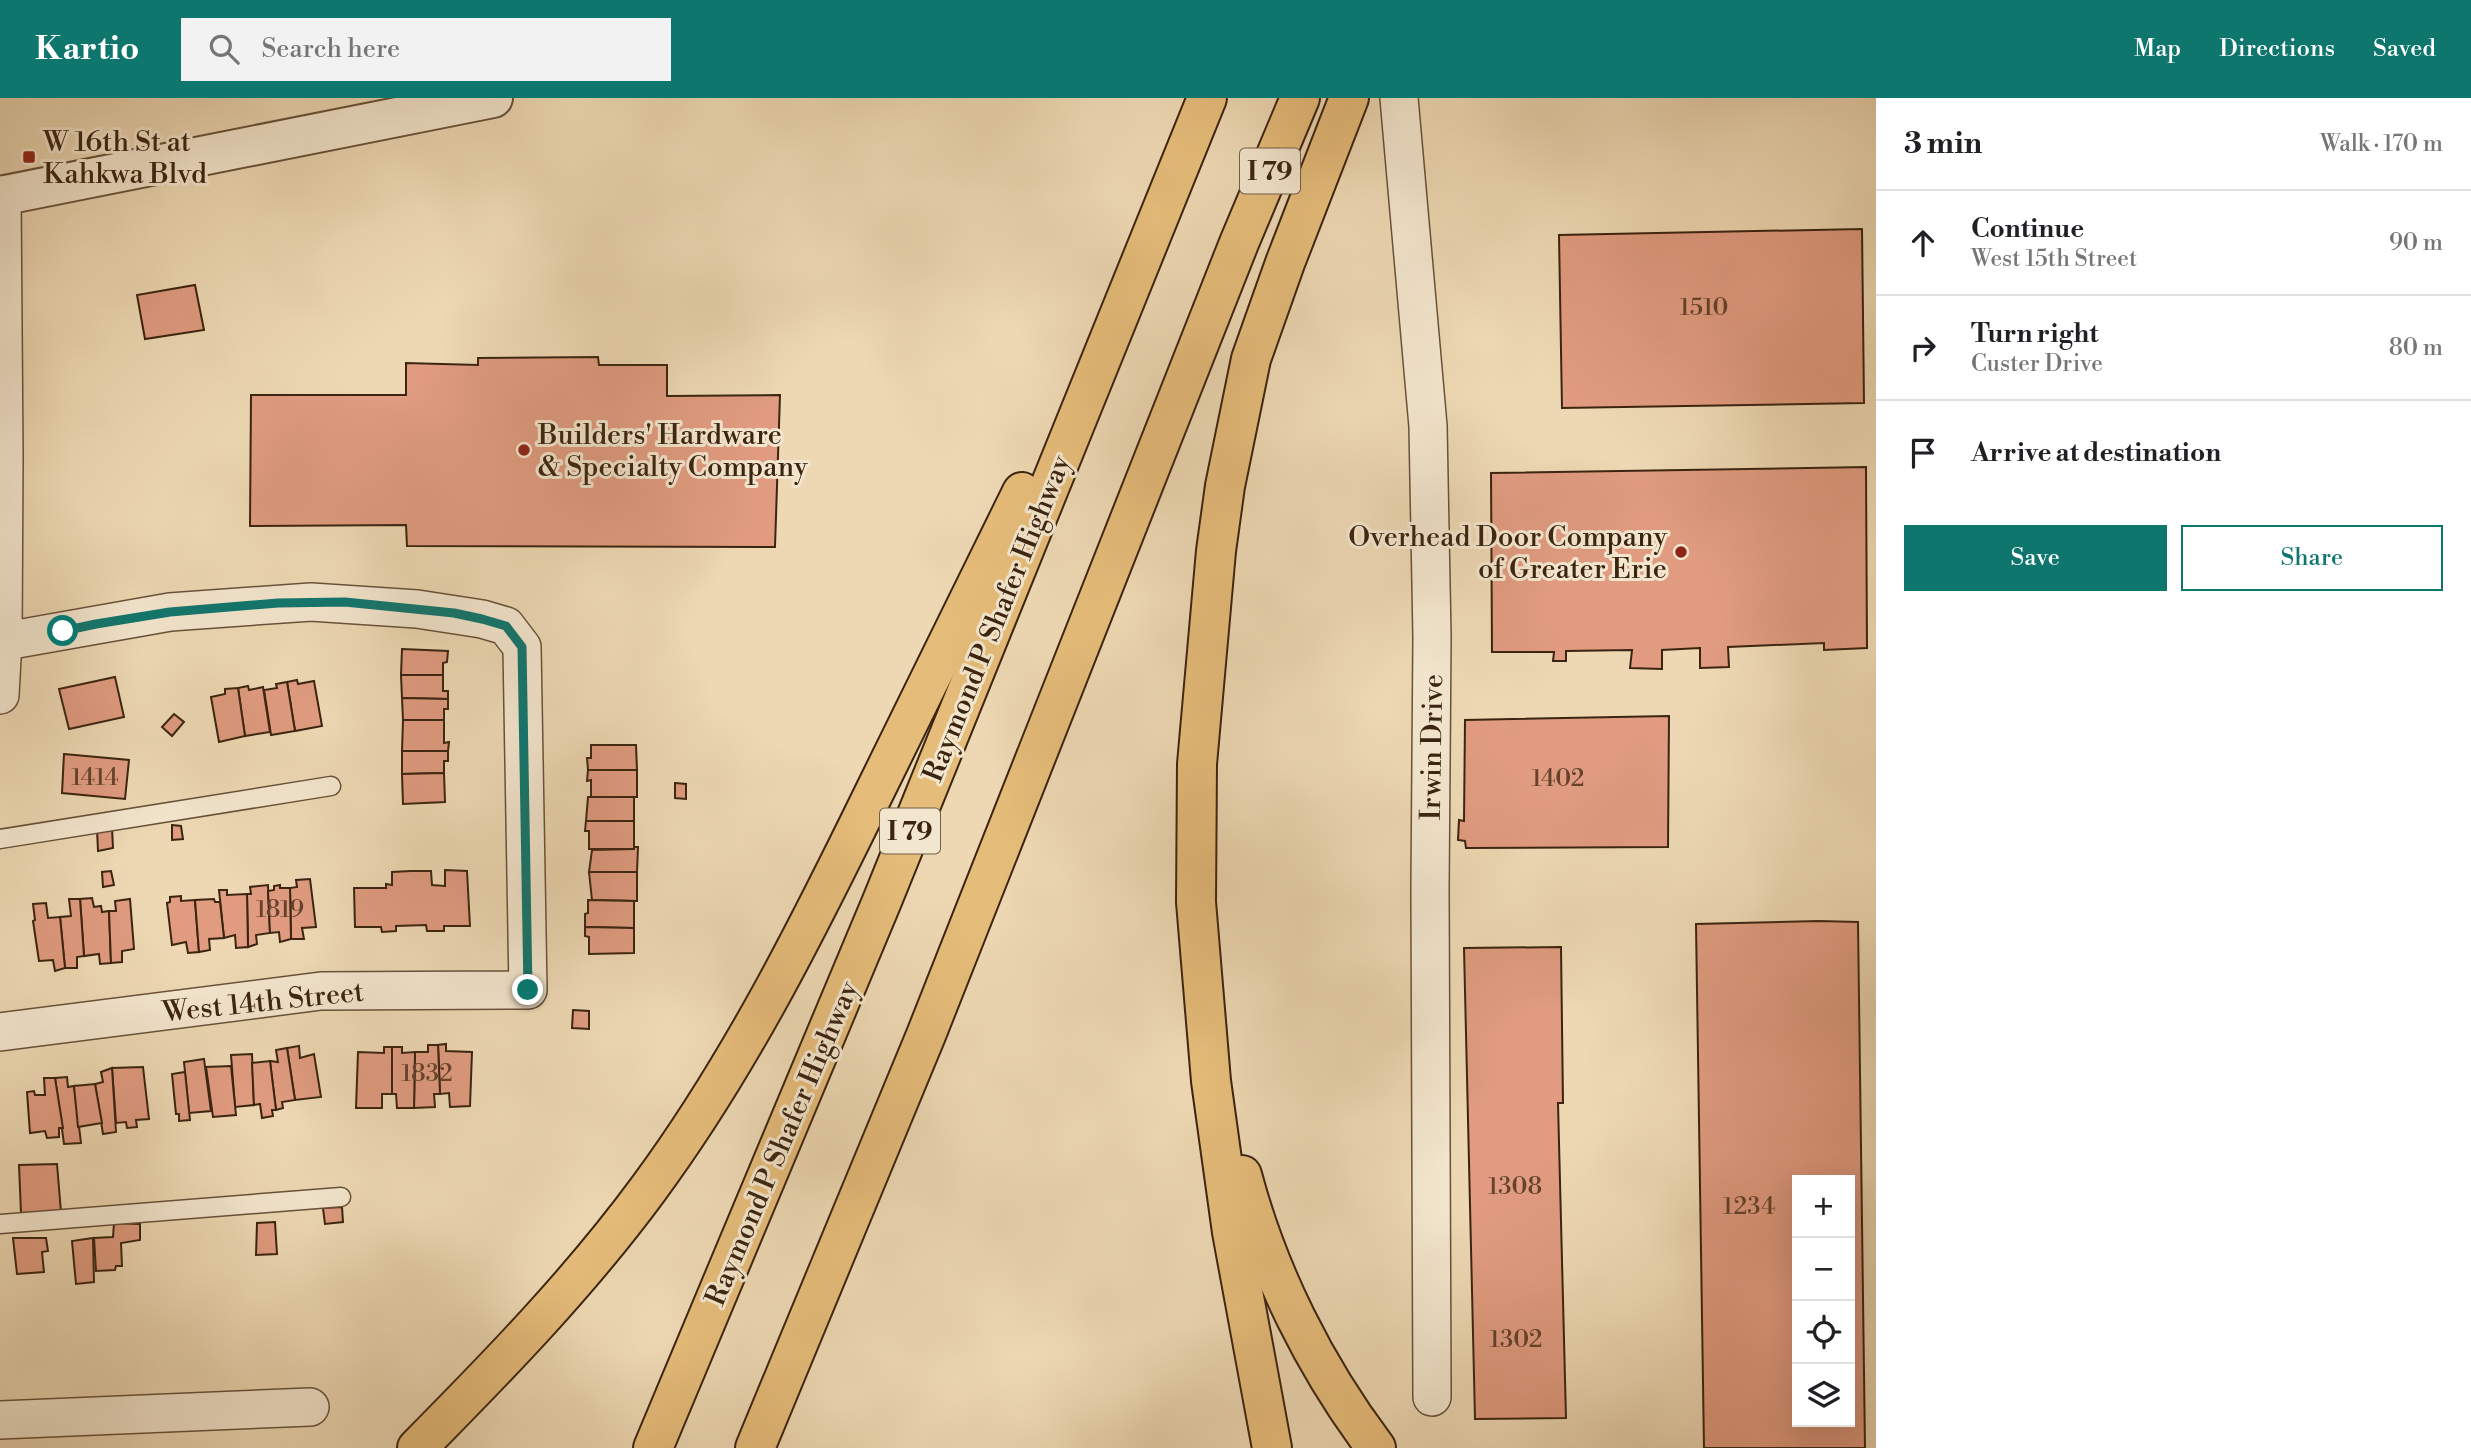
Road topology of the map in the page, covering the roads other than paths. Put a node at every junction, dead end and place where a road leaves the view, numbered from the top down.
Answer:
1 (493, 98) edge
2 (1207, 98) edge
3 (1300, 98) edge
4 (1349, 98) edge
5 (1399, 98) edge
6 (1, 195) edge
7 (1160, 210) junction
8 (2, 457) edge
9 (1, 641) edge
10 (0, 695) edge
11 (331, 786) dead end
12 (0, 839) edge
13 (1203, 979) junction
14 (0, 1032) edge
15 (341, 1197) dead end
16 (0, 1224) edge
17 (1433, 1397) dead end
18 (310, 1407) dead end
19 (0, 1420) edge
20 (417, 1448) edge
21 (653, 1448) edge
22 (755, 1448) edge
23 (1272, 1448) edge
24 (1376, 1448) edge

1 - 6 street
2 - 7 highway, Raymond P Shafer Highway / I 79
3 - 22 highway, I 79
4 - 13 highway
5 - 17 street, Irwin Drive
6 - 8 street
7 - 20 highway
7 - 21 highway, Raymond P Shafer Highway / I 79
8 - 9 street
9 - 10 street
9 - 14 street, West 14th Street
11 - 12 lane
13 - 23 highway
13 - 24 highway
15 - 16 lane
18 - 19 street

